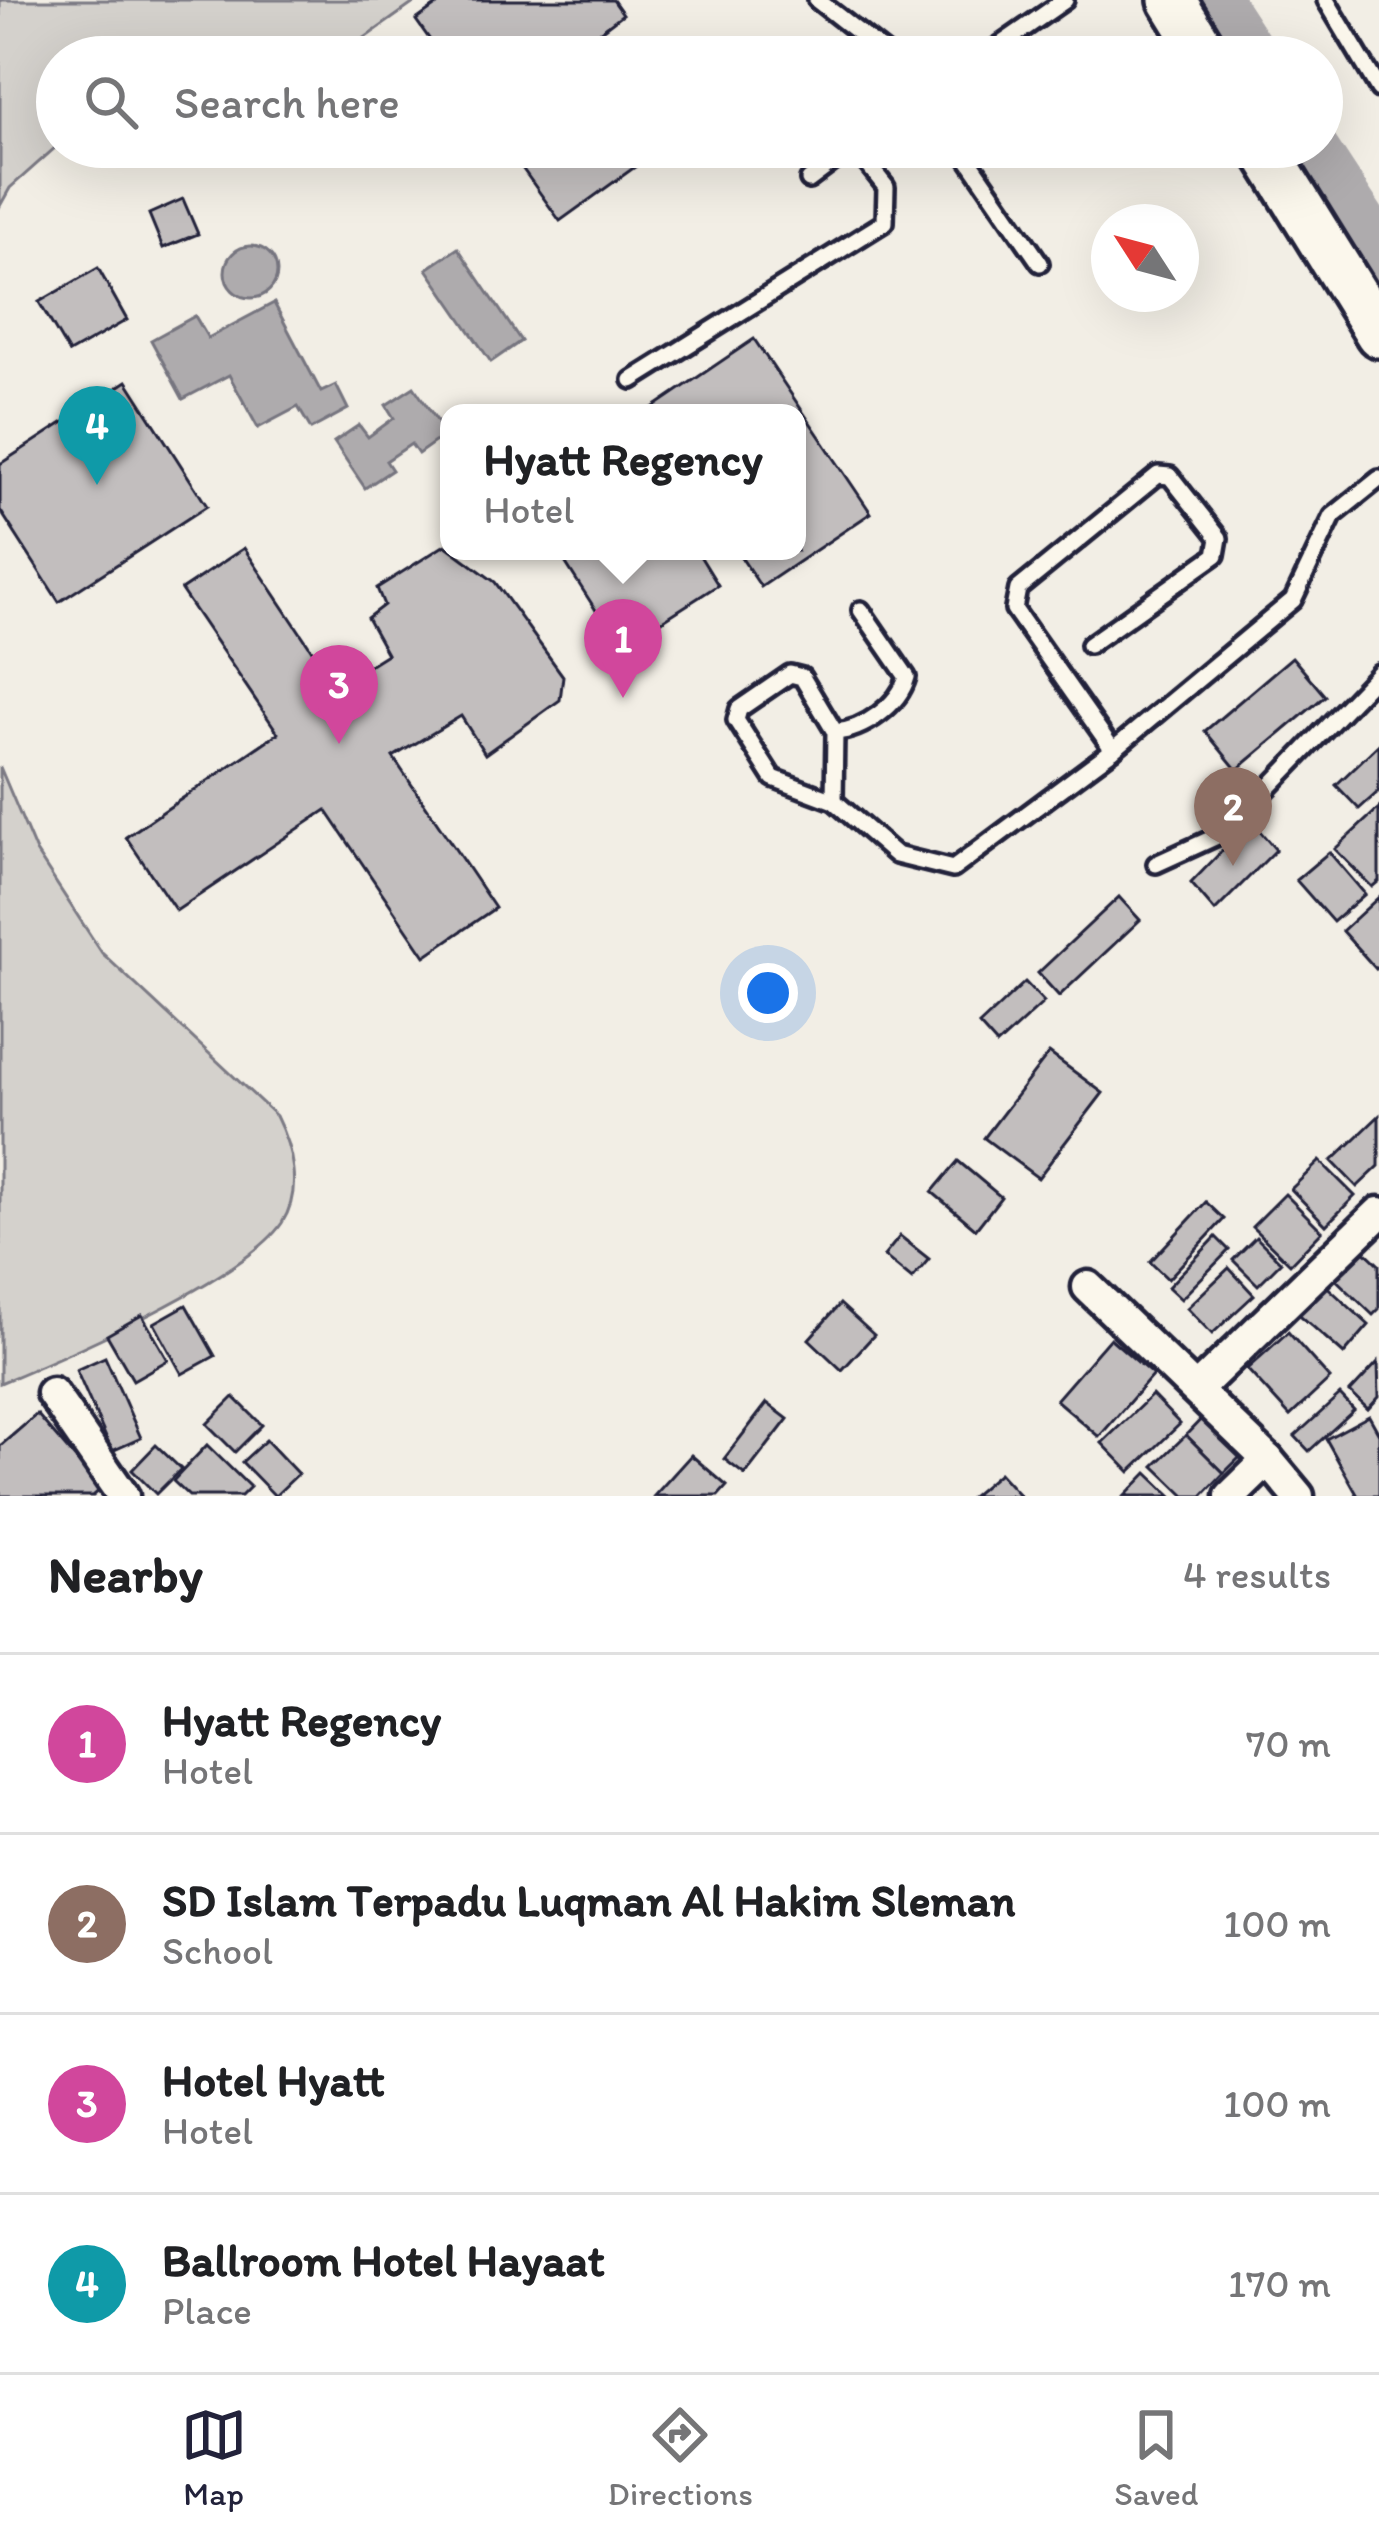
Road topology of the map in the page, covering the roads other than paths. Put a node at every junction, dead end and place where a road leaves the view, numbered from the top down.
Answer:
1 (817, 0) edge
2 (1065, 0) edge
3 (1172, 0) edge
4 (1326, 0) edge
5 (863, 36) edge
6 (1013, 36) edge
7 (1194, 36) edge
8 (1379, 89) edge
9 (825, 168) edge
10 (871, 168) edge
11 (974, 168) edge
12 (1276, 168) edge
13 (809, 180) dead end
14 (1040, 263) dead end
15 (1379, 334) edge
16 (632, 380) dead end
17 (1379, 479) edge
18 (861, 610) dead end
19 (1089, 645) dead end
20 (1379, 673) edge
21 (835, 732) junction
22 (1113, 750) junction
23 (834, 801) junction
24 (1156, 864) dead end
25 (1379, 1213) edge
26 (1088, 1287) dead end
27 (1197, 1389) junction
28 (52, 1393) dead end
29 (1268, 1460) junction
30 (123, 1496) edge
31 (1231, 1496) edge
32 (1298, 1496) edge

1 - 5 lane
2 - 6 lane
3 - 7 main road
4 - 8 lane
9 - 13 lane
10 - 16 lane
11 - 14 lane
12 - 15 main road
17 - 22 lane
18 - 21 lane
19 - 22 lane
20 - 24 lane
21 - 23 lane
21 - 23 lane
22 - 23 lane
25 - 27 street
26 - 27 street
27 - 29 street
28 - 30 street
29 - 31 street
29 - 32 street

